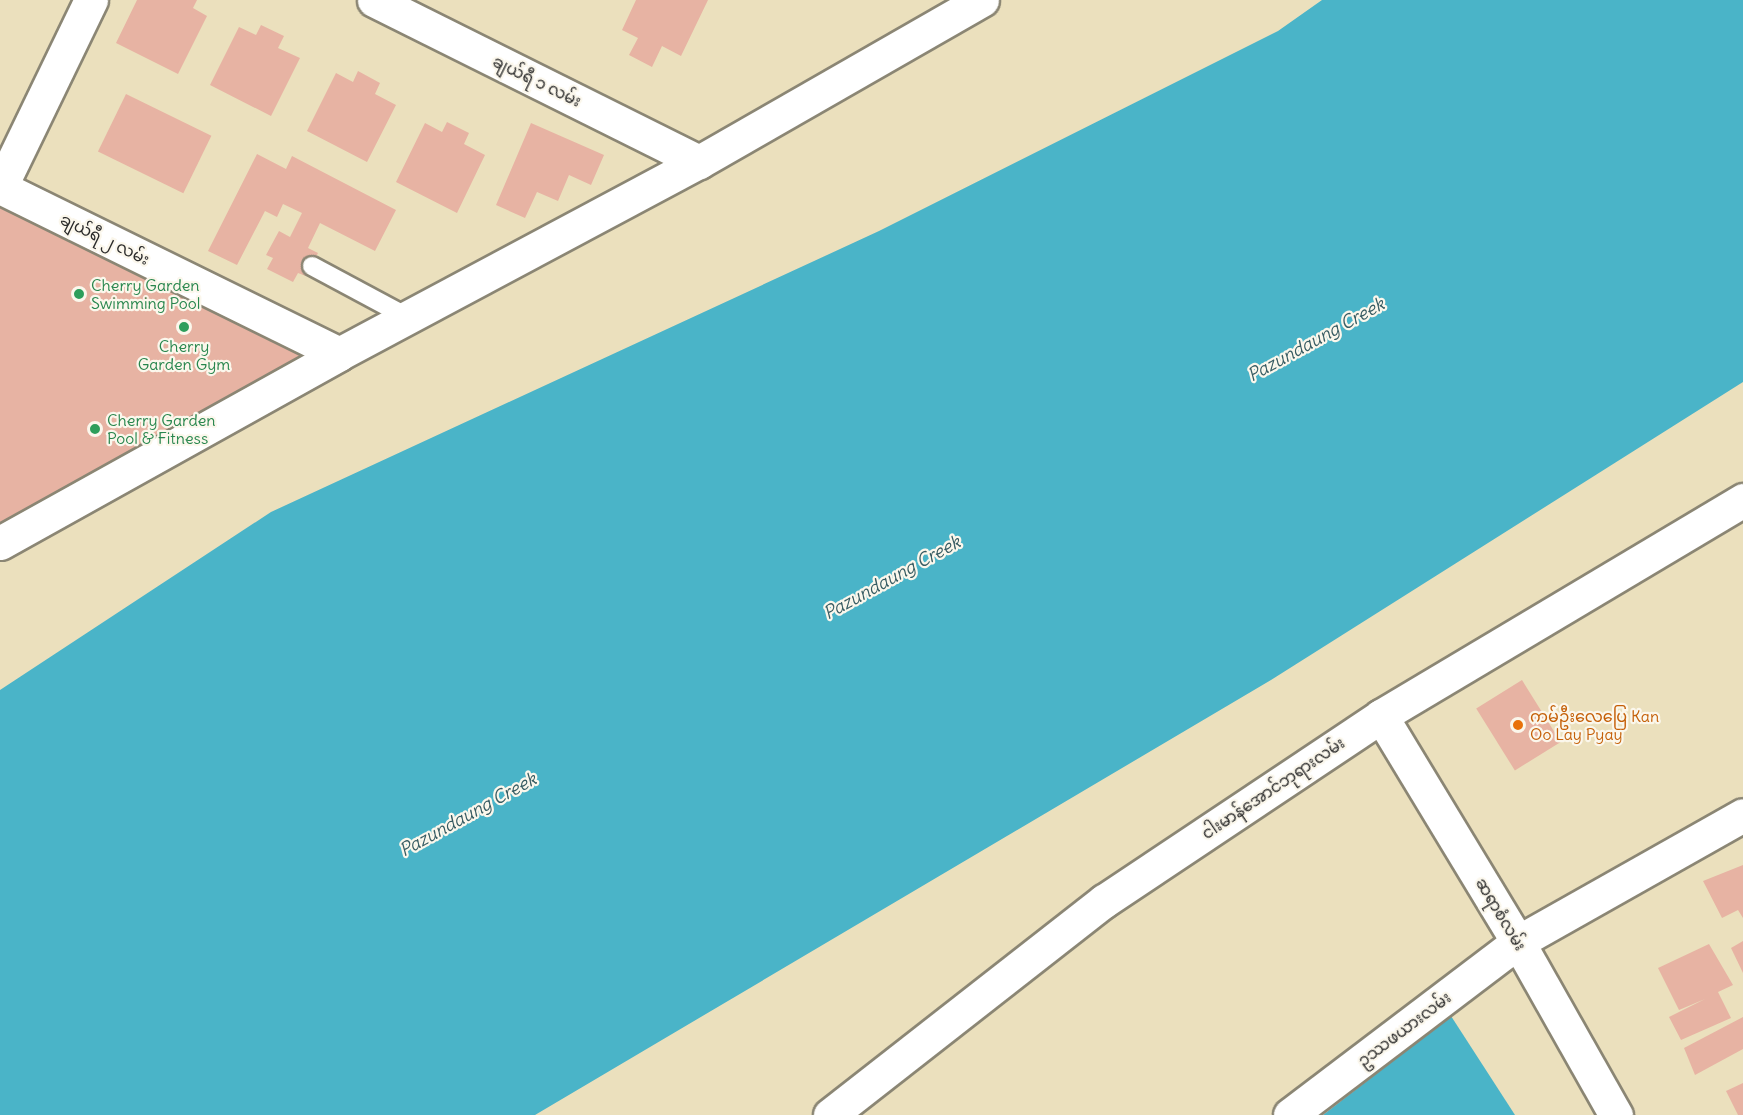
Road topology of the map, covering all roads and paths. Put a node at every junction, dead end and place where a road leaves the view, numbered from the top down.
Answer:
1 (91, 0) edge
2 (374, 0) edge
3 (981, 0) edge
4 (699, 162) junction
5 (0, 188) edge
6 (312, 266) dead end
7 (407, 317) junction
8 (339, 354) junction
9 (1743, 501) edge
10 (0, 543) edge
11 (1382, 716) junction
12 (1743, 815) edge
13 (1518, 942) junction
14 (830, 1115) edge
15 (1290, 1115) edge
16 (1616, 1115) edge

1 - 5 street
2 - 4 street, ချယ်ရီ ၁ လမ်း
3 - 4 street
4 - 7 street
5 - 8 street, ချယ်ရီ ၂ လမ်း
6 - 7 lane
7 - 8 street
8 - 10 street
9 - 11 street, ငါးမာန်အောင်ဘုရားလမ်း
11 - 13 street, ဆရာစံလမ်း
11 - 14 street, ငါးမာန်အောင်ဘုရားလမ်း
12 - 13 street, ဥဿဖယားလမ်း
13 - 15 street, ဥဿဖယားလမ်း
13 - 16 street, ဆရာစံလမ်း

